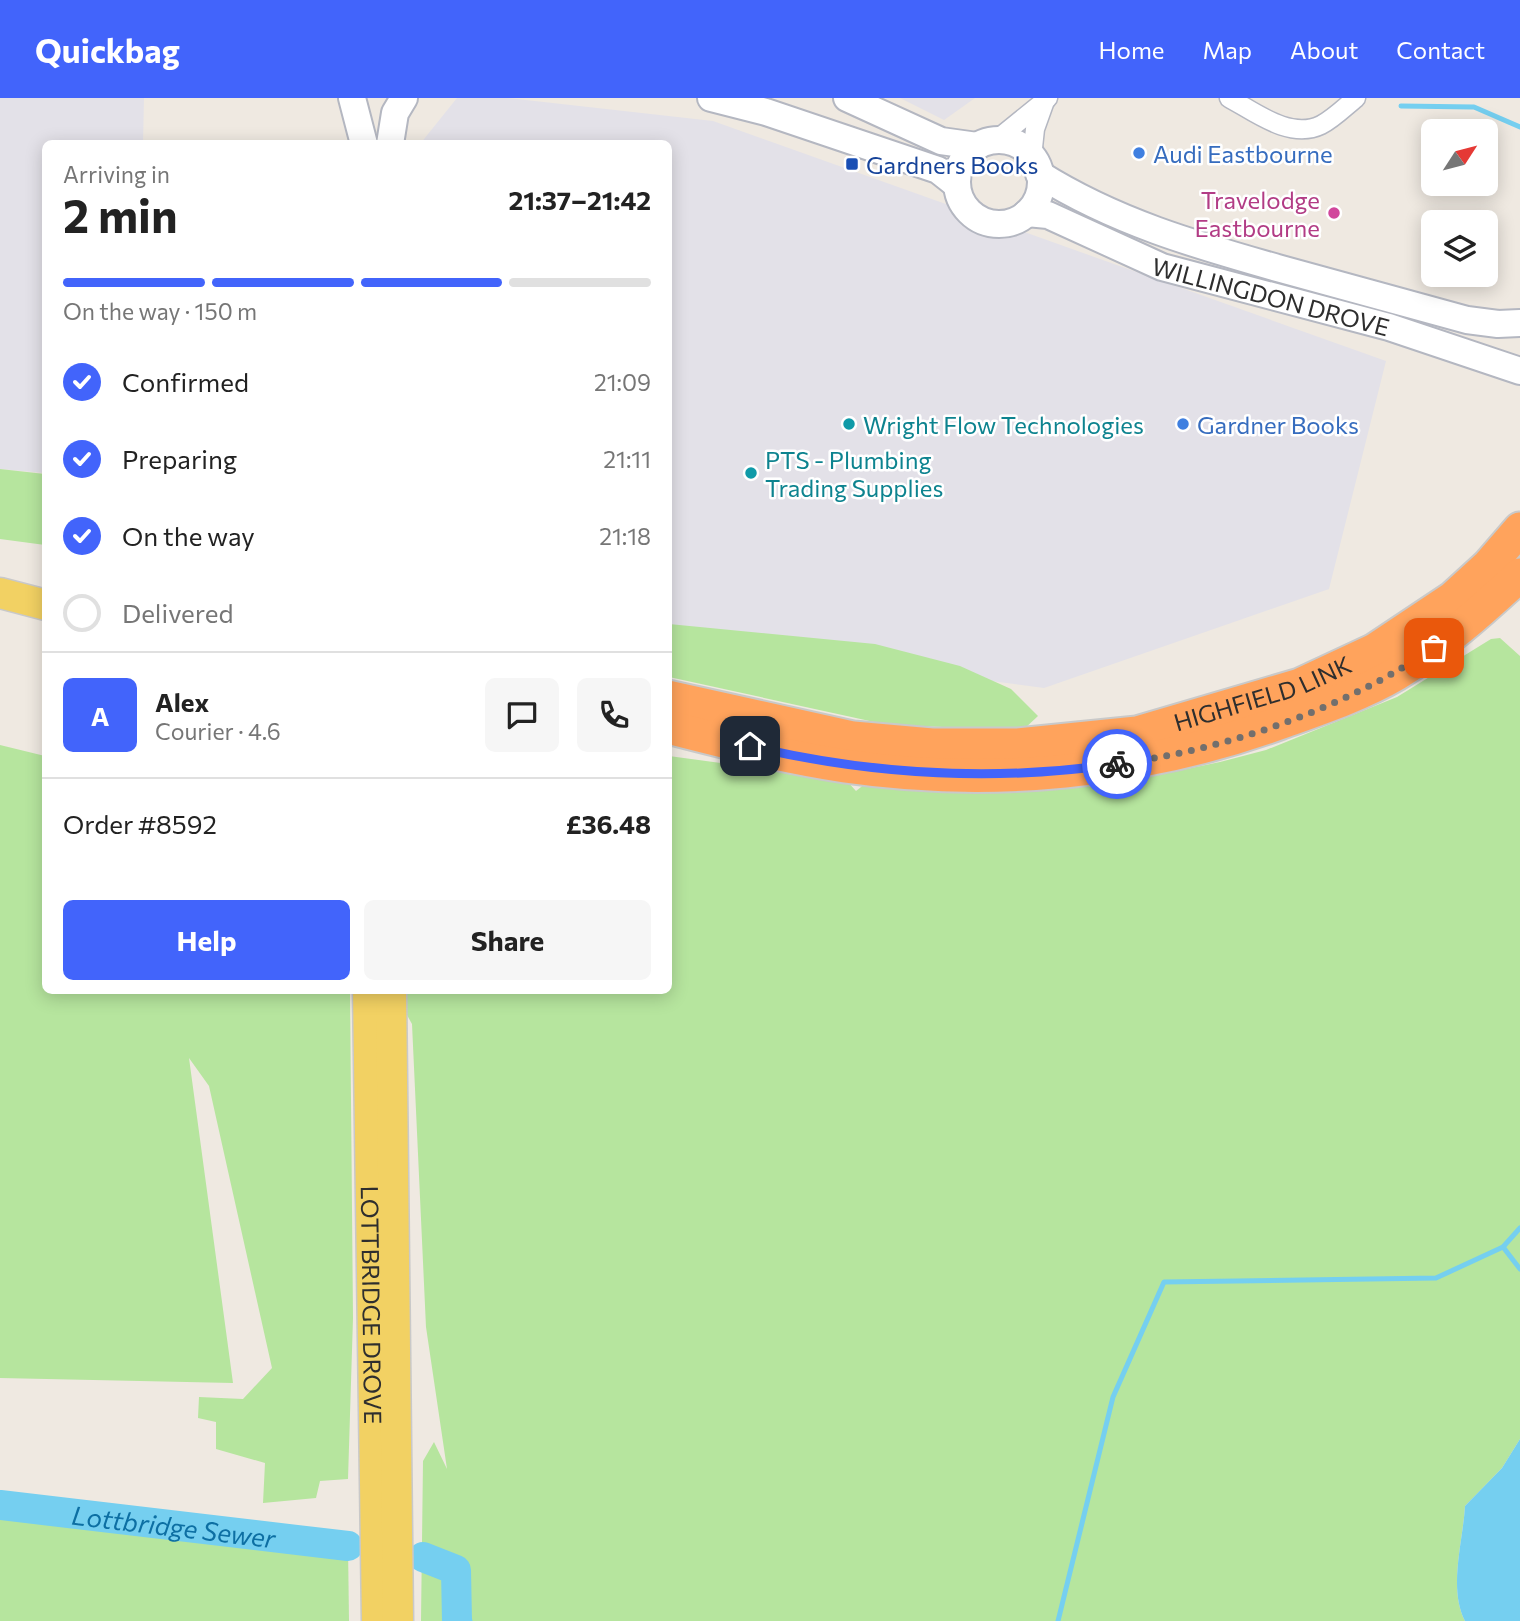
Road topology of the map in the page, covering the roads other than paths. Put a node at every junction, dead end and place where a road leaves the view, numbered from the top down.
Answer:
1 (352, 98) edge
2 (368, 98) edge
3 (390, 98) edge
4 (404, 98) edge
5 (711, 98) edge
6 (847, 98) edge
7 (1229, 98) edge
8 (1356, 98) edge
9 (1047, 100) edge
10 (363, 140) edge
11 (391, 140) edge
12 (986, 144) junction
13 (1035, 165) junction
14 (957, 185) junction
15 (1027, 213) junction
16 (1520, 323) edge
17 (1520, 371) edge
18 (1520, 529) edge
19 (1520, 575) edge
20 (0, 593) edge
21 (42, 604) edge
22 (672, 698) edge
23 (672, 728) edge
24 (368, 994) edge
25 (391, 994) edge
26 (377, 1621) edge
27 (398, 1621) edge

1 - 10 street
2 - 3 street
4 - 11 street
5 - 14 street
6 - 12 street
7 - 8 street
9 - 12 street
9 - 13 street
12 - 13 street
12 - 14 street
13 - 15 street
13 - 16 street, WILLINGDON DROVE
14 - 15 street
15 - 17 street, WILLINGDON DROVE
18 - 22 highway, HIGHFIELD LINK
19 - 23 highway, HIGHFIELD LINK
20 - 21 main road
24 - 26 main road, LOTTBRIDGE DROVE
25 - 27 main road, LOTTBRIDGE DROVE

